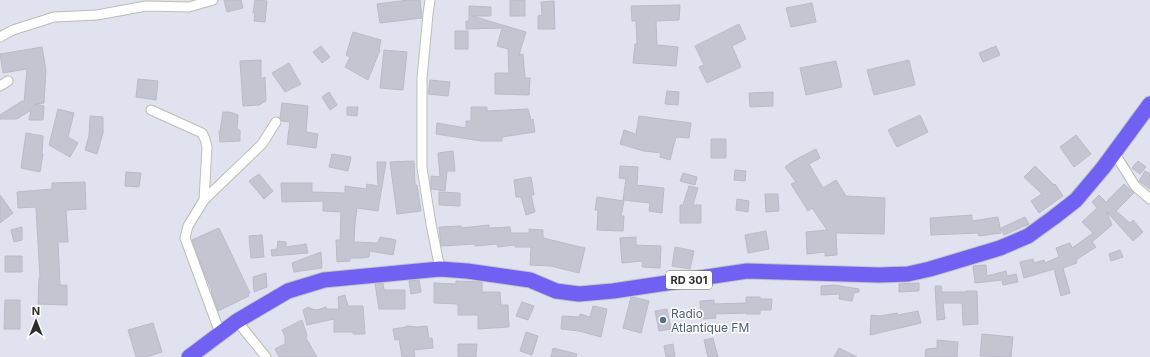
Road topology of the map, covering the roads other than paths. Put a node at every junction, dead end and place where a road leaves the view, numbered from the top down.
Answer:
1 (213, 0) edge
2 (430, 0) edge
3 (0, 37) edge
4 (1150, 104) edge
5 (151, 110) dead end
6 (276, 122) dead end
7 (1114, 152) junction
8 (1150, 199) edge
9 (204, 200) junction
10 (440, 270) junction
11 (237, 321) junction
12 (220, 333) junction
13 (189, 357) edge
14 (266, 357) edge

1 - 3 street
2 - 10 street
4 - 7 main road, RD 301
5 - 9 street
6 - 9 street
7 - 8 street
7 - 10 main road, RD 301
9 - 12 street
10 - 11 main road, RD 301
11 - 12 main road, RD 301
11 - 14 street
12 - 13 main road, RD 301

